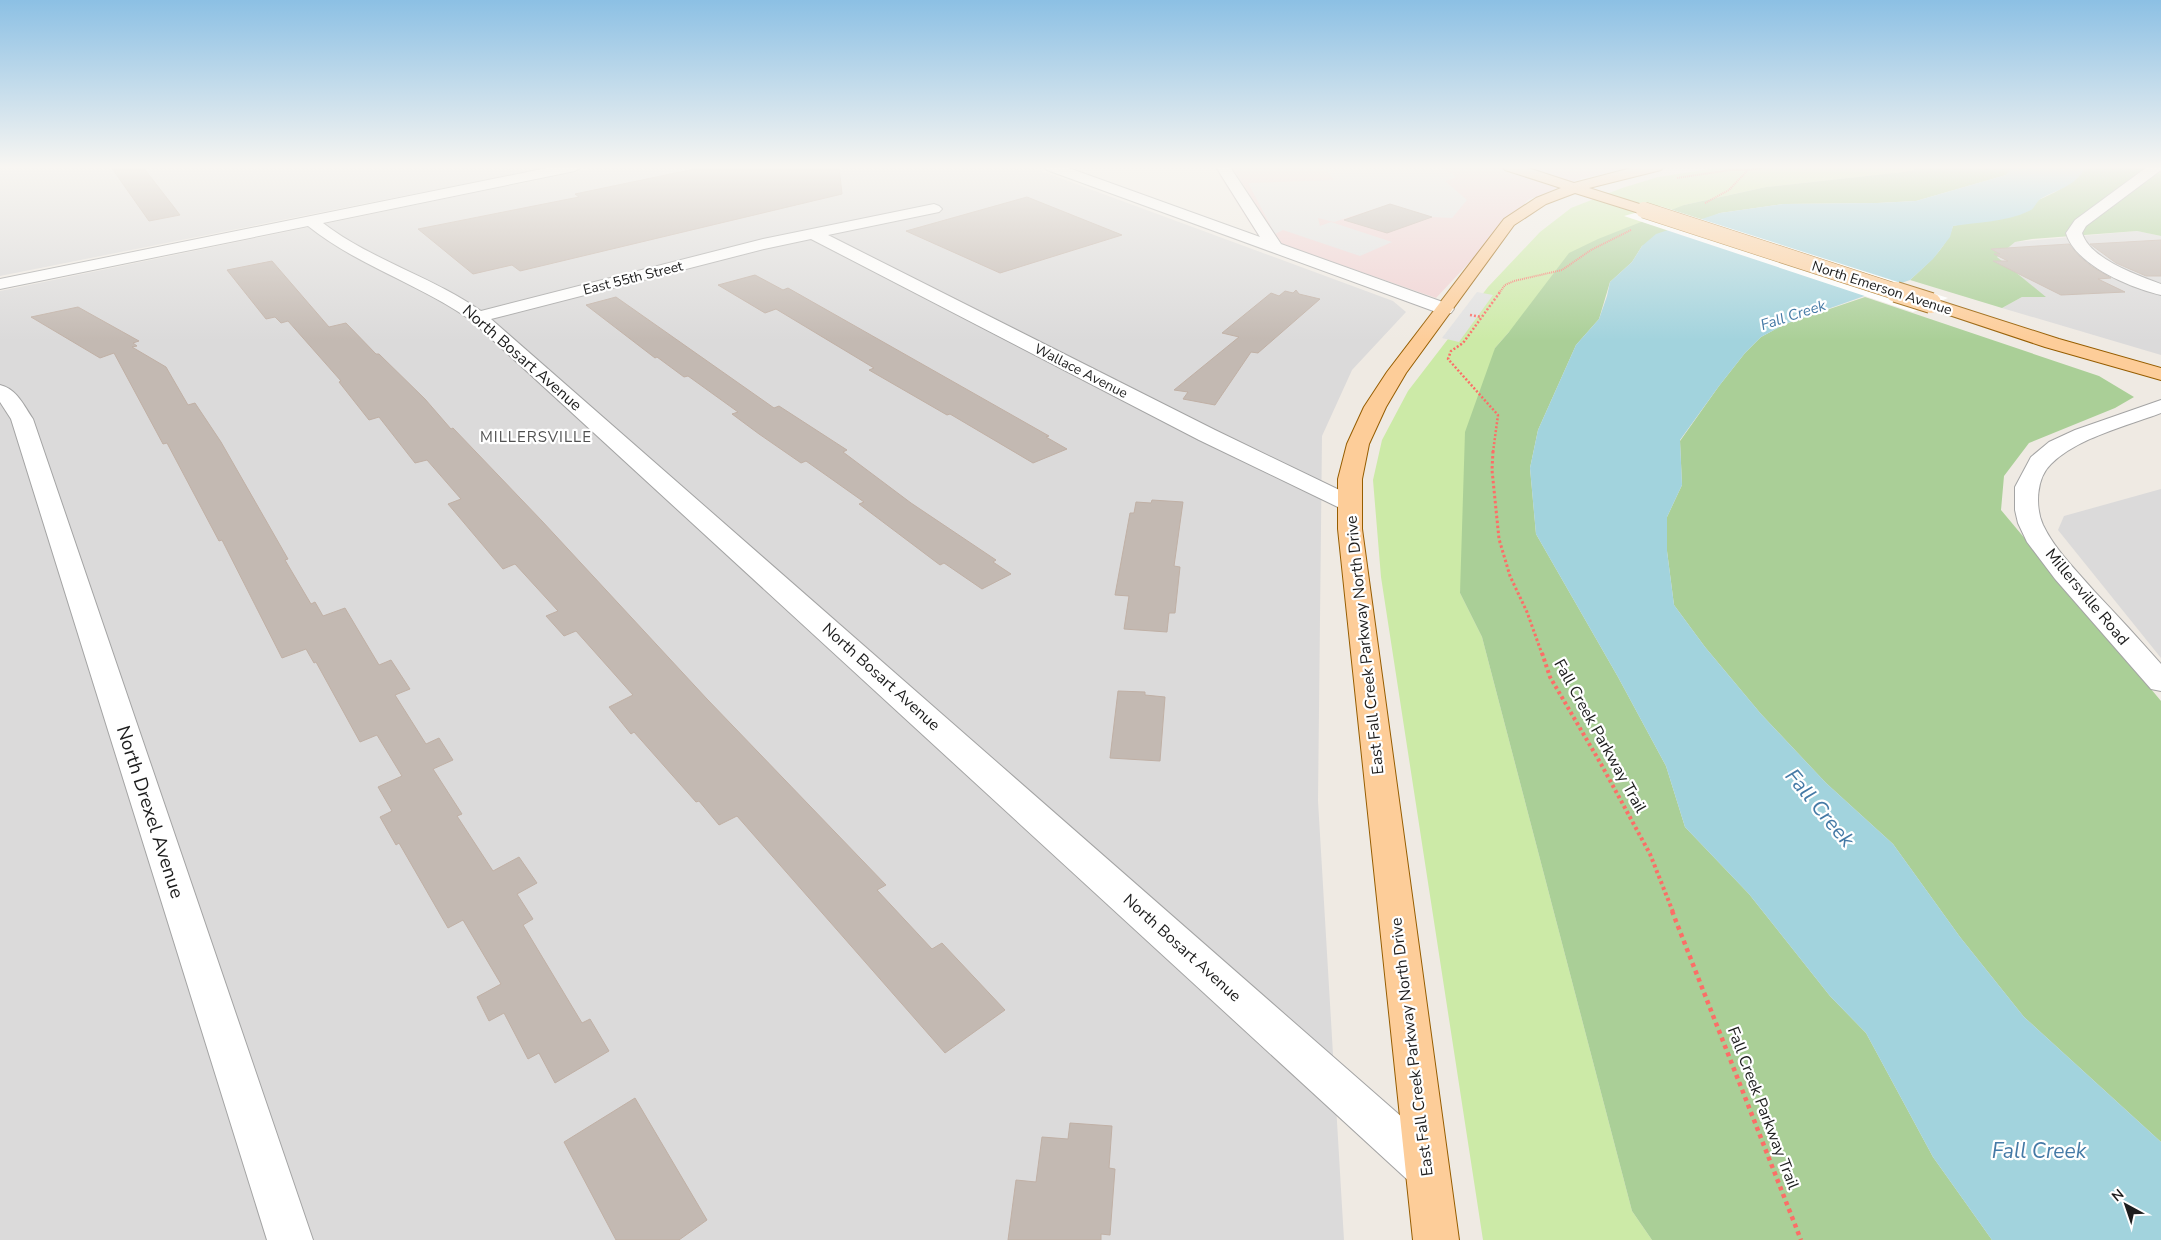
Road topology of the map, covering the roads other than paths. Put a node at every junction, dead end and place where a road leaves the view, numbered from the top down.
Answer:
1 (292, 225) edge
2 (316, 225) edge
3 (857, 225) edge
4 (1215, 225) edge
5 (1260, 225) edge
6 (1501, 225) edge
7 (1690, 225) edge
8 (2079, 225) edge
9 (813, 234) junction
10 (1274, 246) junction
11 (0, 284) edge
12 (2161, 290) edge
13 (1445, 309) junction
14 (478, 317) junction
15 (2161, 374) edge
16 (0, 391) edge
17 (2161, 406) edge
18 (1350, 504) junction
19 (2161, 682) edge
20 (1427, 1168) junction
21 (290, 1240) edge
22 (1436, 1240) edge

1 - 11 street
2 - 14 street, North Bosart Avenue
3 - 9 street, East 55th Street
4 - 10 street
5 - 10 street
6 - 13 main road, East Fall Creek Parkway North Drive
7 - 15 main road, North Emerson Avenue, bridge
8 - 12 street
9 - 14 street, East 55th Street
9 - 18 street, Wallace Avenue
10 - 13 street
13 - 18 main road, East Fall Creek Parkway North Drive
14 - 20 street, North Bosart Avenue
16 - 21 street, North Drexel Avenue
17 - 19 street, Millersville Road
18 - 20 main road, East Fall Creek Parkway North Drive
20 - 22 main road, East Fall Creek Parkway North Drive

